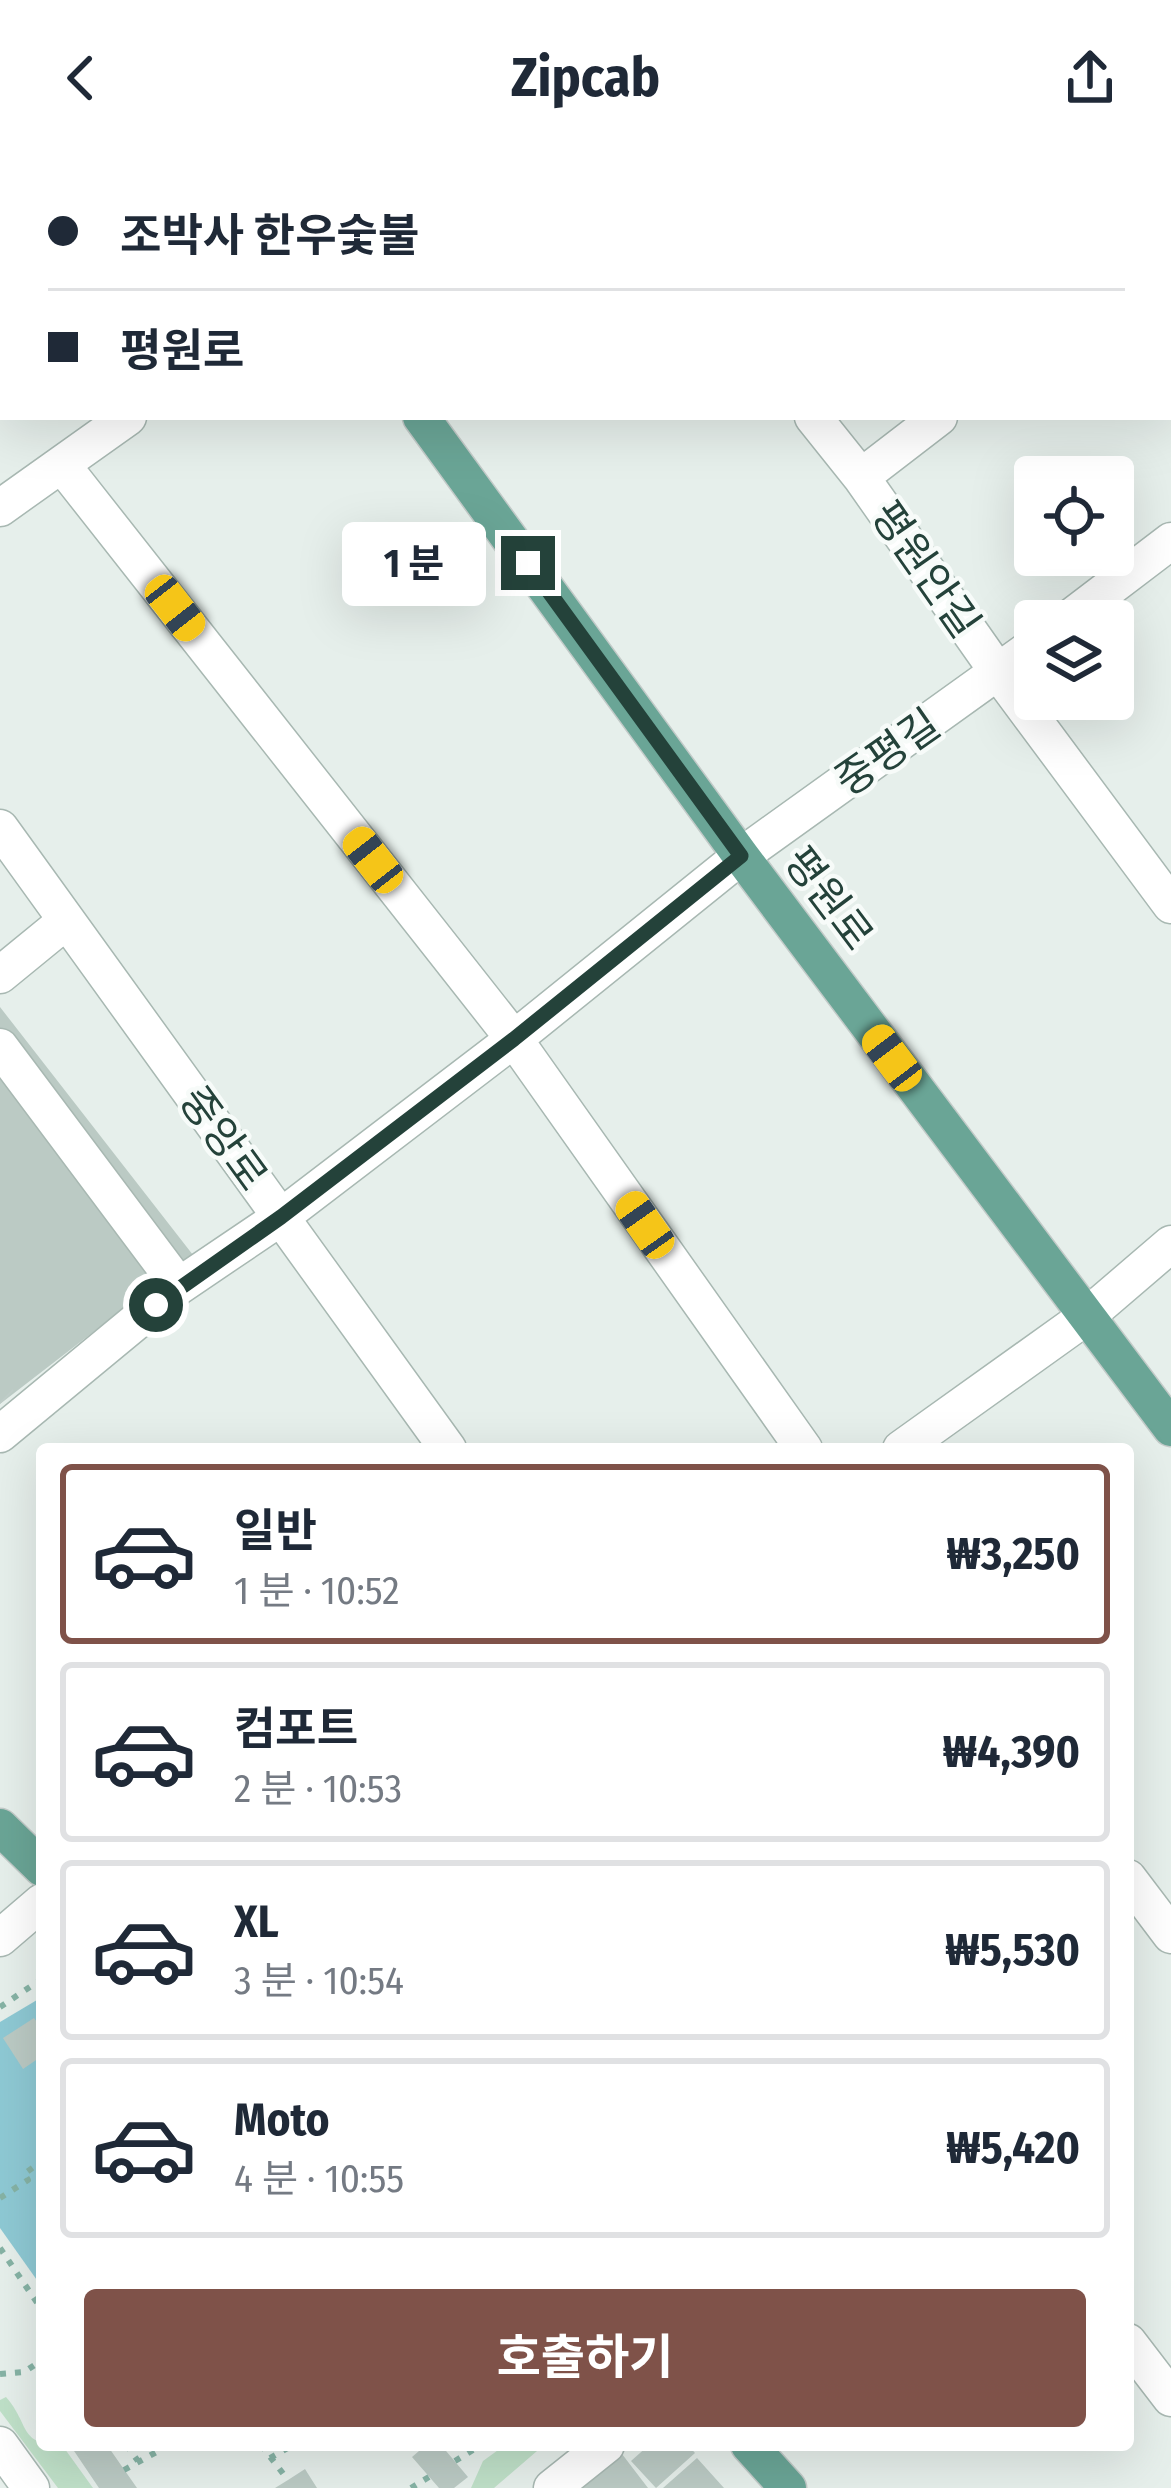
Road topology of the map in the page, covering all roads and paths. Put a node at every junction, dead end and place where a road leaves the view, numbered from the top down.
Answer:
1 (124, 420) edge
2 (423, 420) edge
3 (815, 420) edge
4 (935, 420) edge
5 (62, 465) junction
6 (861, 477) junction
7 (0, 508) edge
8 (1171, 542) edge
9 (1094, 600) edge
10 (1014, 661) edge
11 (998, 673) junction
12 (0, 828) edge
13 (741, 856) junction
14 (1168, 895) edge
15 (66, 922) junction
16 (0, 975) edge
17 (514, 1039) junction
18 (0, 1046) edge
19 (281, 1217) junction
20 (1171, 1244) edge
21 (179, 1286) junction
22 (1087, 1316) junction
23 (6, 1420) edge
24 (1171, 1428) edge
25 (444, 1443) edge
26 (799, 1443) edge
27 (909, 1443) edge
28 (0, 1828) edge
29 (36, 1862) edge
30 (36, 1908) edge
31 (0, 1938) edge
32 (36, 1987) edge
33 (0, 2007) edge
34 (36, 2165) edge
35 (0, 2198) edge
36 (0, 2248) edge
37 (36, 2298) edge
38 (1134, 2350) edge
39 (36, 2364) edge
40 (0, 2374) edge
41 (1171, 2398) edge
42 (0, 2445) edge
43 (130, 2451) edge
44 (158, 2451) edge
45 (266, 2451) edge
46 (283, 2451) edge
47 (472, 2451) edge
48 (598, 2451) edge
49 (754, 2451) edge
50 (271, 2458) junction
51 (455, 2461) dead end
52 (138, 2462) junction
53 (124, 2470) dead end
54 (429, 2477) dead end
55 (287, 2480) dead end
56 (31, 2488) edge
57 (411, 2488) edge
58 (552, 2488) edge
59 (788, 2488) edge

1 - 5 street
2 - 13 main road, 평원로
3 - 6 street, 평원안길
4 - 6 street, 평원안길
5 - 7 street
5 - 17 street
6 - 11 street, 평원안길
8 - 9 street
10 - 11 street, 중평길
11 - 13 street, 중평길
11 - 14 street, 평원안길
12 - 15 street, 중앙로
13 - 17 street, 중평길
13 - 22 main road, 평원로
15 - 16 street
15 - 19 street, 중앙로
17 - 19 street, 중평길
17 - 26 street
18 - 21 street
19 - 21 street, 중평길
19 - 25 street, 중앙로
20 - 22 street
21 - 23 street, 중평길
22 - 24 main road, 평원로
22 - 27 street
28 - 29 main road
30 - 31 street
32 - 33 path
34 - 35 path
36 - 37 path
38 - 41 street
39 - 40 path
42 - 56 street
43 - 52 path
44 - 52 path
45 - 50 path
46 - 50 path
47 - 51 path
48 - 58 street
49 - 59 main road
50 - 55 path
52 - 53 path
54 - 57 path

